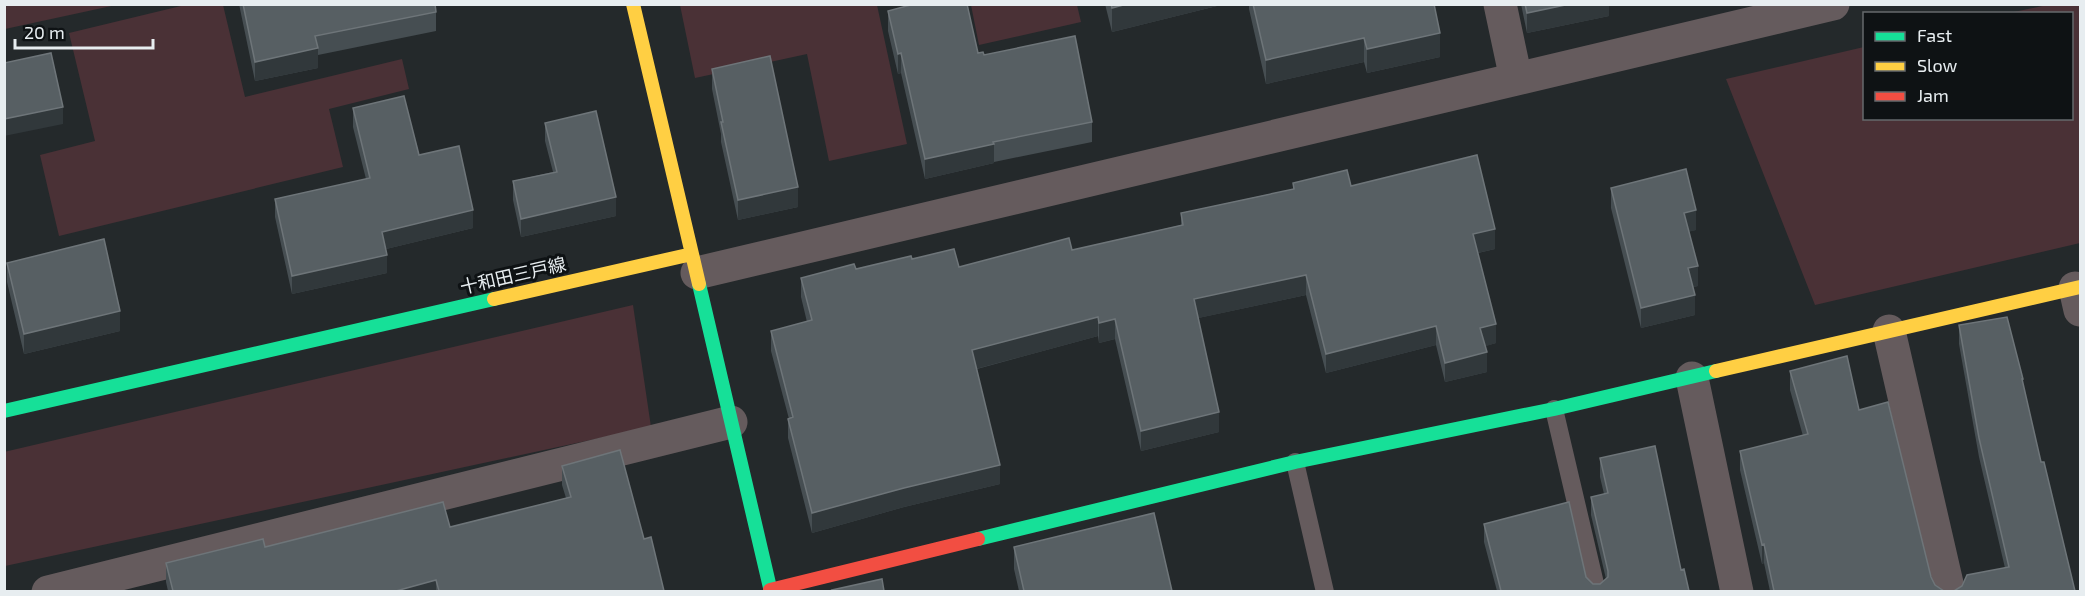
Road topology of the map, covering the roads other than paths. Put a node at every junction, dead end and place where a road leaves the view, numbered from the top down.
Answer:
1 (633, 4) edge
2 (1500, 4) edge
3 (1833, 4) edge
4 (1516, 80) junction
5 (695, 264) junction
6 (2079, 295) edge
7 (1889, 331) junction
8 (1692, 378) junction
9 (1554, 409) junction
10 (4, 411) edge
11 (731, 422) junction
12 (1295, 462) junction
13 (48, 591) edge
14 (770, 591) edge
15 (1325, 591) edge
16 (1597, 591) edge
17 (1737, 591) edge
18 (1949, 591) edge

1 - 5 street
2 - 4 street
3 - 4 street
4 - 5 street
5 - 10 street, 十和田三戸線
5 - 11 street
6 - 7 street
7 - 8 street
7 - 18 street
8 - 9 street
8 - 17 street
9 - 12 street
9 - 16 lane
11 - 13 street
11 - 14 street
12 - 14 street
12 - 15 lane

